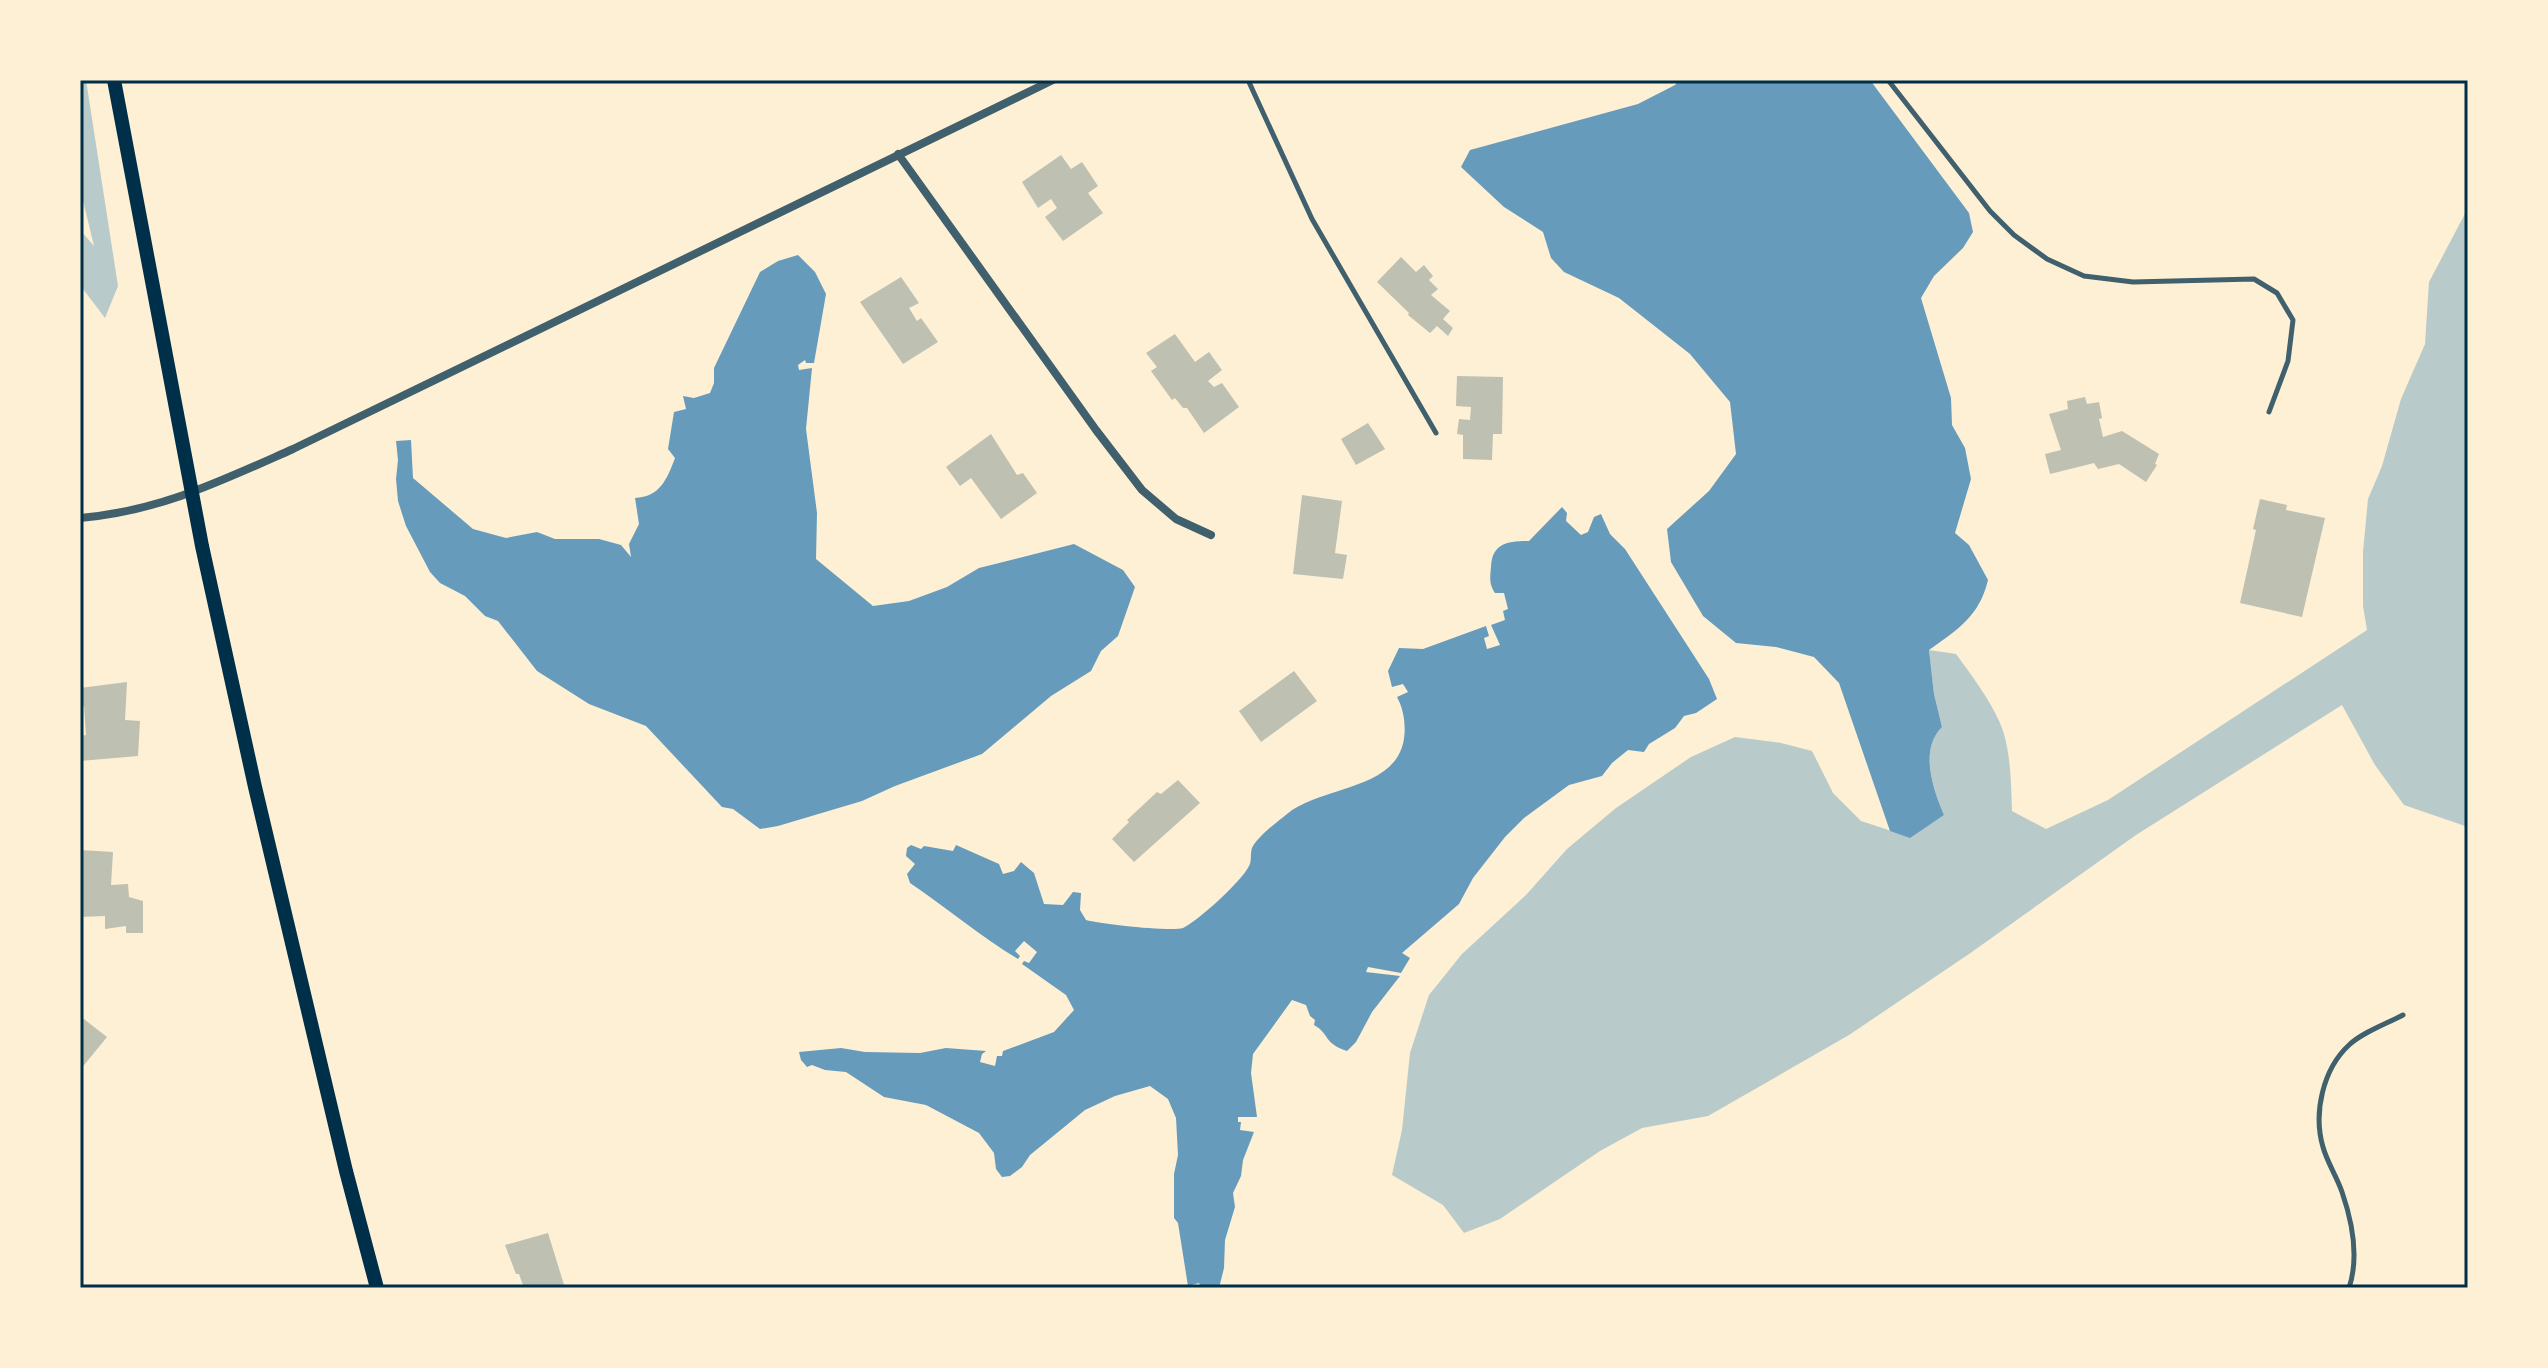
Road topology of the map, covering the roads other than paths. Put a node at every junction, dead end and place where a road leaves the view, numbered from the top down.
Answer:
1 (114, 80) edge
2 (1053, 80) edge
3 (1248, 80) edge
4 (1888, 80) edge
5 (898, 154) junction
6 (2269, 412) dead end
7 (1436, 433) dead end
8 (191, 494) junction
9 (80, 518) edge
10 (1211, 535) dead end
11 (2403, 1015) dead end
12 (377, 1288) edge
13 (2349, 1288) edge

1 - 8 main road
2 - 5 street
3 - 7 lane
4 - 6 lane
5 - 8 street
5 - 10 street
8 - 9 street
8 - 12 main road
11 - 13 lane

